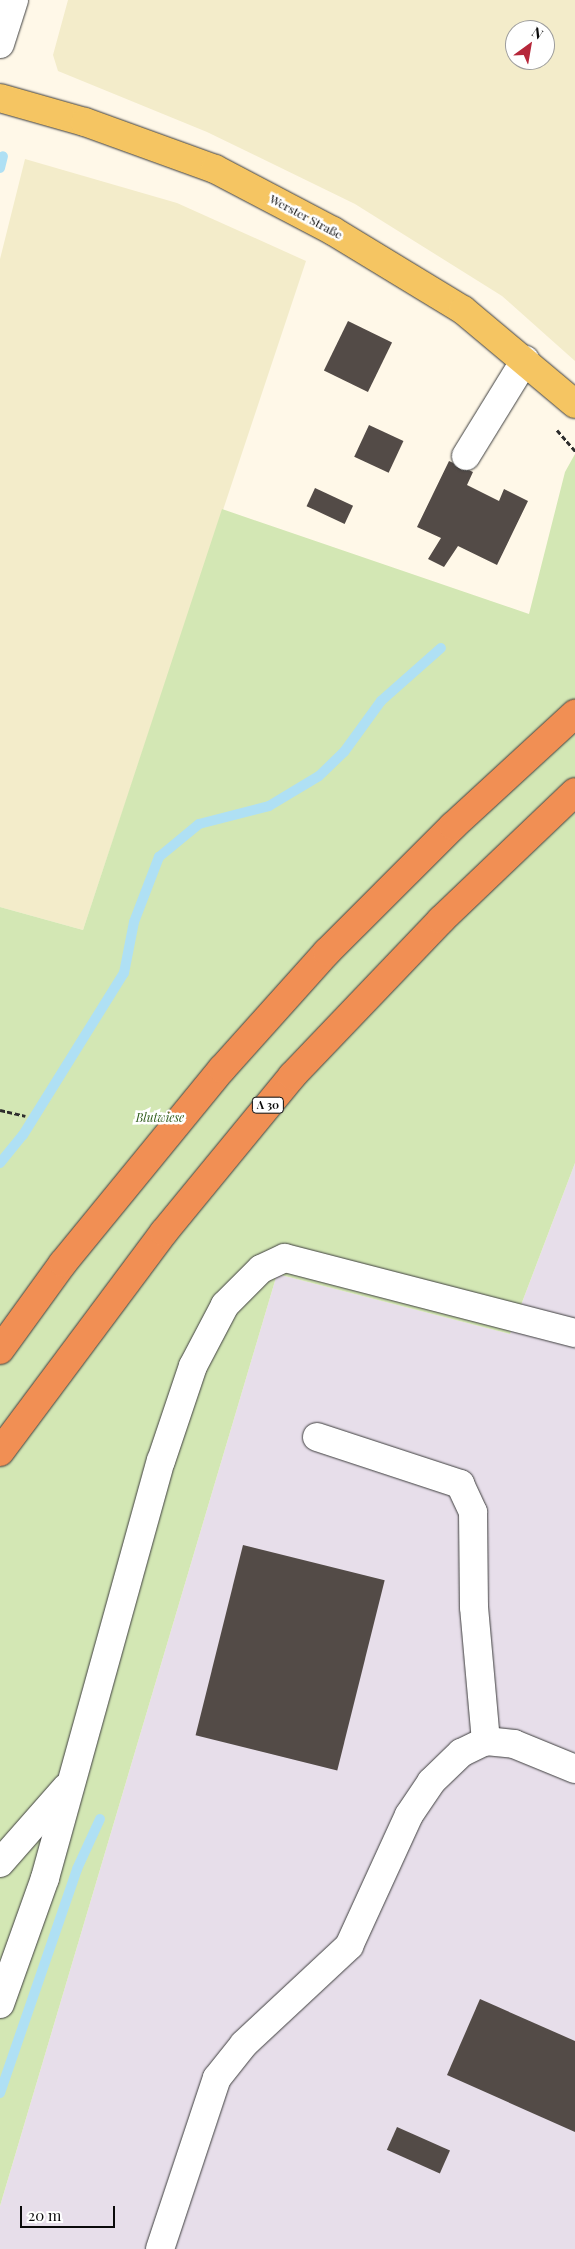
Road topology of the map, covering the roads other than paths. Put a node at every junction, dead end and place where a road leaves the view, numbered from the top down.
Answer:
1 (14, 0) edge
2 (0, 44) edge
3 (0, 98) edge
4 (525, 360) junction
5 (575, 404) edge
6 (466, 456) dead end
7 (575, 714) edge
8 (575, 792) edge
9 (569, 1332) edge
10 (0, 1350) edge
11 (318, 1436) dead end
12 (0, 1452) edge
13 (486, 1741) junction
14 (575, 1769) edge
15 (70, 1784) junction
16 (0, 1863) edge
17 (0, 2004) edge
18 (160, 2249) edge

1 - 2 street
3 - 4 main road, Werster Straße
4 - 5 main road, Werster Straße
4 - 6 street
7 - 10 highway
8 - 12 highway, A 30
9 - 15 street
11 - 13 street
13 - 14 street
13 - 18 street
15 - 16 street
15 - 17 street

